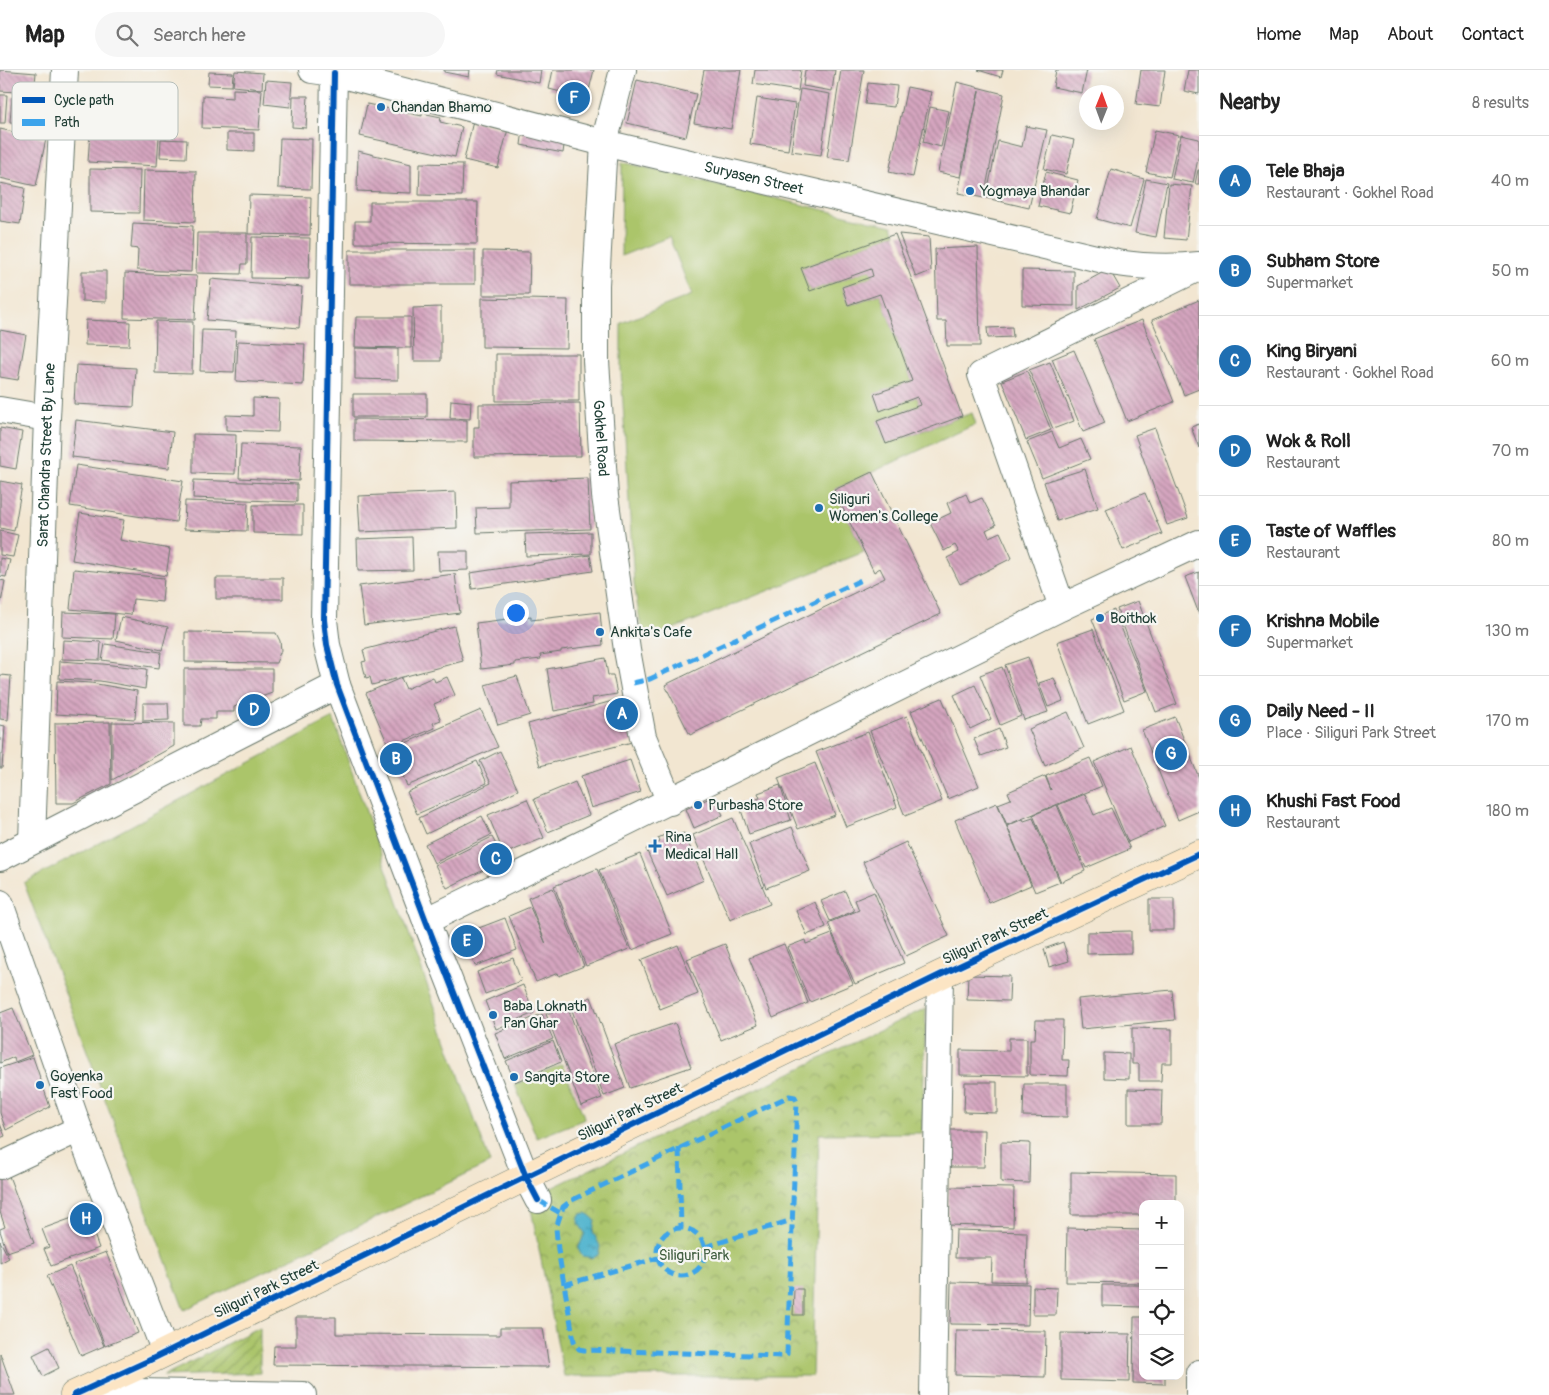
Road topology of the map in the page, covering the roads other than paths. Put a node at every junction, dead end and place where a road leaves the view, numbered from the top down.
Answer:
1 (623, 70) edge
2 (323, 72) edge
3 (61, 140) edge
4 (604, 143) junction
5 (1199, 266) edge
6 (0, 410) edge
7 (47, 418) junction
8 (1199, 543) edge
9 (1062, 607) junction
10 (338, 685) junction
11 (670, 802) junction
12 (32, 841) junction
13 (1199, 854) edge
14 (0, 858) edge
15 (0, 903) edge
16 (426, 921) junction
17 (940, 975) junction
18 (78, 1129) junction
19 (0, 1166) edge
20 (532, 1188) junction
21 (165, 1352) junction
22 (1199, 1373) edge
23 (78, 1393) edge
24 (303, 1395) edge
25 (933, 1395) edge
26 (1199, 1395) edge

1 - 4 street, Gokhel Road
2 - 4 street, Suryasen Street
2 - 10 street
3 - 7 street, Sarat Chandra Street By Lane
4 - 5 street, Suryasen Street
4 - 11 street, Gokhel Road
5 - 9 street
6 - 7 street
7 - 12 street, Sarat Chandra Street By Lane
8 - 9 street
9 - 11 street
10 - 12 street
10 - 16 street
11 - 16 street
12 - 14 street
13 - 17 street, Siliguri Park Street
15 - 18 street
16 - 20 street
17 - 20 street, Siliguri Park Street
17 - 25 street
18 - 19 street
18 - 21 street
20 - 21 street, Siliguri Park Street
21 - 23 street, Siliguri Park Street
22 - 26 street
23 - 24 street

